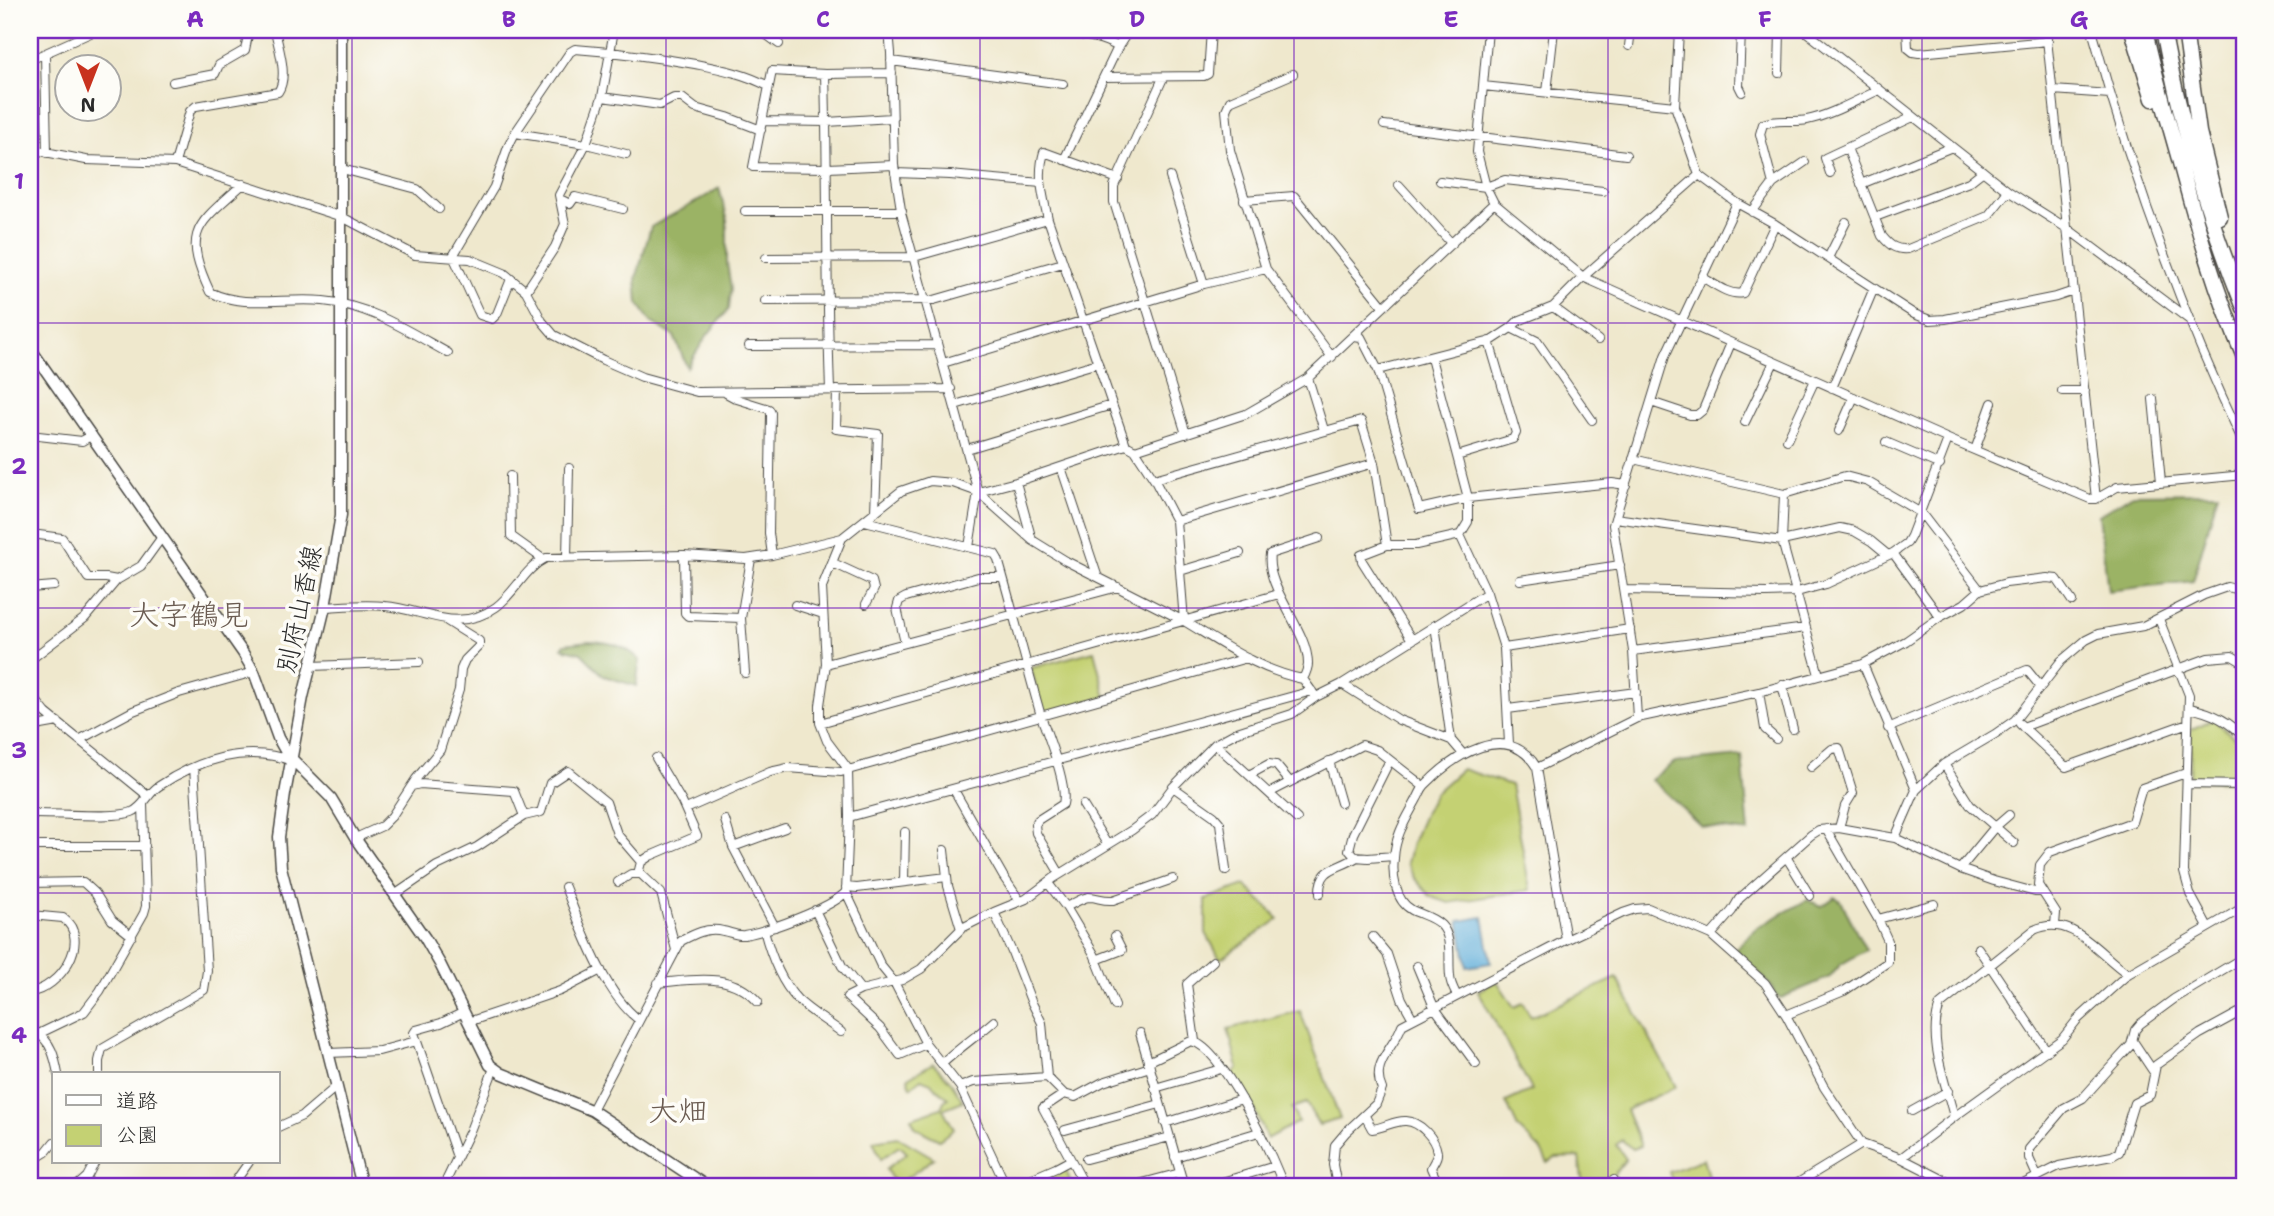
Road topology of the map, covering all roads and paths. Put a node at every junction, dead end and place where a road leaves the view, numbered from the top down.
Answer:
1 (97, 30) edge
2 (249, 30) edge
3 (275, 30) edge
4 (339, 30) edge
5 (521, 30) edge
6 (531, 30) edge
7 (556, 30) edge
8 (614, 30) edge
9 (760, 30) edge
10 (888, 30) edge
11 (1048, 30) edge
12 (1129, 30) edge
13 (1211, 30) edge
14 (1488, 30) edge
15 (1554, 30) edge
16 (1631, 30) edge
17 (1679, 30) edge
18 (1741, 30) edge
19 (1780, 30) edge
20 (1804, 30) edge
21 (1907, 30) edge
22 (2046, 30) edge
23 (2092, 30) edge
24 (2132, 30) edge
25 (2145, 30) edge
26 (2163, 30) edge
27 (2185, 30) edge
28 (2238, 30) edge
29 (2048, 41) junction
30 (779, 44) dead end
31 (1629, 46) dead end
32 (1118, 47) junction
33 (610, 52) junction
34 (45, 54) junction
35 (30, 60) edge
36 (891, 61) junction
37 (2244, 61) edge
38 (892, 73) junction
39 (1779, 73) dead end
40 (825, 74) junction
41 (1293, 74) dead end
42 (1104, 77) junction
43 (1163, 78) junction
44 (173, 82) dead end
45 (1063, 84) dead end
46 (768, 86) junction
47 (1483, 86) junction
48 (1879, 90) junction
49 (2053, 90) junction
50 (1547, 92) junction
51 (1742, 92) dead end
52 (2110, 94) junction
53 (602, 97) junction
54 (1675, 106) junction
55 (1913, 117) junction
56 (892, 118) junction
57 (763, 121) junction
58 (827, 121) junction
59 (1384, 125) dead end
60 (761, 130) junction
61 (515, 133) junction
62 (1479, 137) junction
63 (586, 144) junction
64 (1952, 147) junction
65 (1847, 148) junction
66 (30, 149) edge
67 (47, 153) junction
68 (626, 154) dead end
69 (1626, 155) dead end
70 (1065, 160) junction
71 (1805, 162) dead end
72 (176, 163) junction
73 (828, 168) junction
74 (342, 169) junction
75 (894, 169) junction
76 (1983, 172) junction
77 (1830, 173) dead end
78 (1699, 175) junction
79 (1170, 177) dead end
80 (1118, 179) junction
81 (1440, 181) dead end
82 (1041, 183) junction
83 (243, 184) junction
84 (1773, 184) junction
85 (1861, 184) junction
86 (1399, 185) dead end
87 (1486, 187) junction
88 (1603, 191) dead end
89 (2008, 191) junction
90 (559, 199) junction
91 (1244, 200) junction
92 (1494, 203) junction
93 (1737, 204) junction
94 (439, 209) dead end
95 (623, 209) dead end
96 (745, 211) dead end
97 (902, 211) junction
98 (827, 212) junction
99 (1752, 212) junction
100 (342, 217) junction
101 (1875, 218) junction
102 (1048, 219) junction
103 (1846, 222) dead end
104 (1774, 224) junction
105 (2068, 229) junction
106 (2199, 233) junction
107 (1452, 244) junction
108 (453, 256) junction
109 (827, 257) junction
110 (914, 257) junction
111 (766, 258) dead end
112 (1828, 258) junction
113 (1063, 263) junction
114 (1265, 269) junction
115 (1583, 277) junction
116 (1702, 277) junction
117 (511, 279) junction
118 (1204, 284) junction
119 (1874, 288) junction
120 (526, 291) junction
121 (2074, 291) junction
122 (2238, 292) junction
123 (925, 300) junction
124 (765, 301) dead end
125 (827, 301) junction
126 (1143, 303) junction
127 (342, 304) junction
128 (1383, 306) junction
129 (1553, 307) junction
130 (2244, 308) edge
131 (1083, 321) junction
132 (1681, 321) junction
133 (2191, 321) junction
134 (1511, 328) junction
135 (1354, 336) junction
136 (1598, 340) dead end
137 (1489, 341) junction
138 (1731, 344) junction
139 (937, 345) junction
140 (749, 346) dead end
141 (828, 347) junction
142 (30, 348) edge
143 (447, 354) dead end
144 (1332, 357) junction
145 (1431, 358) junction
146 (2244, 358) edge
147 (1774, 362) junction
148 (943, 363) junction
149 (1098, 363) junction
150 (1377, 370) junction
151 (1308, 378) junction
152 (1815, 380) junction
153 (1832, 388) junction
154 (951, 389) junction
155 (833, 390) junction
156 (2062, 391) dead end
157 (2085, 391) junction
158 (723, 392) junction
159 (1854, 397) junction
160 (2153, 399) dead end
161 (1651, 402) junction
162 (1992, 403) dead end
163 (955, 405) junction
164 (1112, 405) junction
165 (1592, 420) dead end
166 (1745, 422) dead end
167 (1324, 430) junction
168 (1839, 431) dead end
169 (1186, 434) junction
170 (30, 435) edge
171 (92, 435) junction
172 (1948, 439) junction
173 (1787, 440) dead end
174 (1886, 442) dead end
175 (2244, 444) edge
176 (1131, 448) junction
177 (967, 449) junction
178 (1975, 450) junction
179 (1457, 456) junction
180 (1633, 459) junction
181 (1374, 463) junction
182 (1940, 465) junction
183 (1061, 467) junction
184 (569, 468) dead end
185 (2244, 475) edge
186 (510, 476) dead end
187 (1154, 479) junction
188 (1016, 482) junction
189 (2161, 482) junction
190 (1626, 485) junction
191 (978, 492) junction
192 (1784, 494) junction
193 (1468, 498) junction
194 (2096, 499) junction
195 (876, 512) junction
196 (1921, 513) junction
197 (1615, 518) junction
198 (865, 521) junction
199 (1175, 521) junction
200 (39, 535) dead end
201 (1460, 535) junction
202 (162, 537) junction
203 (842, 538) junction
204 (1319, 538) dead end
205 (1032, 540) junction
206 (1782, 541) junction
207 (1387, 545) junction
208 (969, 547) junction
209 (1240, 554) dead end
210 (1890, 554) junction
211 (684, 555) junction
212 (772, 555) junction
213 (567, 557) junction
214 (543, 559) junction
215 (751, 559) junction
216 (833, 563) junction
217 (1620, 565) junction
218 (1180, 571) junction
219 (1097, 575) junction
220 (1003, 577) junction
221 (117, 580) junction
222 (1520, 580) dead end
223 (54, 586) dead end
224 (1118, 587) junction
225 (30, 588) edge
226 (1625, 590) junction
227 (1980, 590) junction
228 (2244, 591) edge
229 (1797, 592) junction
230 (1487, 593) junction
231 (1279, 594) junction
232 (2072, 601) dead end
233 (866, 604) dead end
234 (795, 605) dead end
235 (325, 607) junction
236 (823, 614) junction
237 (1015, 615) junction
238 (1940, 617) junction
239 (741, 618) junction
240 (444, 619) junction
241 (2159, 619) junction
242 (1184, 621) junction
243 (1435, 625) junction
244 (1806, 628) junction
245 (1630, 629) junction
246 (1412, 640) junction
247 (905, 643) junction
248 (1504, 648) junction
249 (1633, 651) junction
250 (31, 654) edge
251 (1247, 657) junction
252 (419, 662) dead end
253 (2244, 663) edge
254 (827, 664) junction
255 (1863, 664) junction
256 (1027, 665) junction
257 (311, 666) junction
258 (2177, 669) junction
259 (254, 672) junction
260 (745, 673) dead end
261 (1819, 675) junction
262 (1303, 680) junction
263 (1342, 684) junction
264 (1782, 685) junction
265 (2040, 686) junction
266 (1636, 692) junction
267 (1759, 692) junction
268 (30, 693) edge
269 (1314, 694) junction
270 (2189, 708) junction
271 (1508, 709) junction
272 (1042, 717) junction
273 (1637, 718) junction
274 (2015, 720) junction
275 (58, 722) junction
276 (820, 723) junction
277 (2188, 723) junction
278 (2023, 727) junction
279 (1888, 728) junction
280 (1793, 729) dead end
281 (30, 734) edge
282 (2244, 738) edge
283 (1776, 739) dead end
284 (79, 740) junction
285 (1451, 740) junction
286 (1215, 744) junction
287 (1509, 744) junction
288 (1463, 754) junction
289 (656, 758) dead end
290 (1390, 760) junction
291 (292, 761) junction
292 (1056, 761) junction
293 (1329, 761) junction
294 (1944, 764) junction
295 (194, 767) junction
296 (1811, 767) dead end
297 (1536, 768) junction
298 (848, 769) junction
299 (2186, 773) junction
300 (1249, 775) junction
301 (1290, 782) junction
302 (2187, 784) junction
303 (2244, 785) edge
304 (412, 786) junction
305 (1423, 786) junction
306 (1173, 787) junction
307 (954, 790) junction
308 (1916, 790) junction
309 (1269, 793) junction
310 (146, 800) junction
311 (1341, 803) dead end
312 (1083, 805) dead end
313 (686, 809) junction
314 (30, 814) edge
315 (2008, 815) dead end
316 (524, 816) junction
317 (849, 817) junction
318 (1297, 819) dead end
319 (724, 820) dead end
320 (785, 828) dead end
321 (1839, 828) junction
322 (1994, 828) junction
323 (1826, 829) junction
324 (905, 832) dead end
325 (360, 836) dead end
326 (1895, 838) junction
327 (2014, 843) dead end
328 (1107, 844) junction
329 (30, 846) edge
330 (145, 846) junction
331 (733, 847) junction
332 (944, 850) dead end
333 (1394, 856) junction
334 (1357, 857) junction
335 (1787, 858) junction
336 (641, 862) junction
337 (1959, 869) junction
338 (1226, 870) dead end
339 (638, 874) junction
340 (1060, 874) junction
341 (947, 877) junction
342 (1173, 879) dead end
343 (904, 881) junction
344 (618, 882) dead end
345 (30, 883) edge
346 (1048, 883) junction
347 (565, 887) dead end
348 (846, 889) junction
349 (2042, 892) junction
350 (396, 894) junction
351 (1320, 894) dead end
352 (1810, 896) dead end
353 (1020, 901) junction
354 (1934, 904) dead end
355 (1066, 907) junction
356 (2244, 908) edge
357 (815, 910) junction
358 (994, 912) junction
359 (30, 915) edge
360 (1878, 919) junction
361 (2055, 925) junction
362 (775, 927) junction
363 (2207, 927) junction
364 (961, 929) junction
365 (764, 930) junction
366 (1712, 935) junction
367 (132, 936) junction
368 (1115, 936) dead end
369 (1373, 937) dead end
370 (1566, 940) junction
371 (1978, 948) dead end
372 (676, 950) junction
373 (2244, 957) edge
374 (1096, 960) junction
375 (1213, 961) dead end
376 (1417, 967) dead end
377 (1990, 967) junction
378 (601, 970) junction
379 (2128, 974) junction
380 (894, 982) junction
381 (658, 983) junction
382 (861, 990) junction
383 (30, 992) edge
384 (1457, 996) junction
385 (758, 1002) dead end
386 (1115, 1006) dead end
387 (1434, 1007) junction
388 (2244, 1010) edge
389 (1786, 1015) junction
390 (466, 1017) junction
391 (1413, 1019) junction
392 (639, 1020) junction
393 (994, 1021) dead end
394 (841, 1032) dead end
395 (1140, 1033) dead end
396 (32, 1035) edge
397 (416, 1041) junction
398 (1195, 1041) junction
399 (2133, 1041) junction
400 (926, 1044) junction
401 (2047, 1051) junction
402 (328, 1053) junction
403 (942, 1064) junction
404 (1476, 1064) dead end
405 (1149, 1065) junction
406 (494, 1068) junction
407 (1221, 1069) junction
408 (2153, 1071) junction
409 (58, 1072) edge
410 (99, 1072) edge
411 (1047, 1077) junction
412 (337, 1086) junction
413 (960, 1087) junction
414 (1155, 1088) junction
415 (1948, 1091) junction
416 (1064, 1094) junction
417 (1242, 1099) junction
418 (1160, 1104) junction
419 (592, 1110) junction
420 (1912, 1111) dead end
421 (1365, 1115) junction
422 (1954, 1117) junction
423 (1165, 1123) junction
424 (280, 1126) edge
425 (1065, 1130) dead end
426 (1259, 1132) junction
427 (1170, 1137) junction
428 (52, 1144) edge
429 (1862, 1144) junction
430 (457, 1157) junction
431 (1175, 1157) junction
432 (1901, 1158) junction
433 (1086, 1159) dead end
434 (1071, 1160) junction
435 (30, 1163) edge
436 (94, 1164) edge
437 (248, 1164) edge
438 (1275, 1166) junction
439 (1180, 1173) junction
440 (2037, 1176) junction
441 (1614, 1180) dead end
442 (446, 1181) dead end
443 (1439, 1181) dead end
444 (77, 1186) edge
445 (232, 1186) edge
446 (362, 1186) edge
447 (706, 1186) edge
448 (1006, 1186) edge
449 (1014, 1186) edge
450 (1086, 1186) edge
451 (1131, 1186) edge
452 (1184, 1186) edge
453 (1209, 1186) edge
454 (1284, 1186) edge
455 (1337, 1186) edge
456 (1604, 1186) edge
457 (1793, 1186) edge
458 (1954, 1186) edge
459 (2019, 1186) edge

1 - 34 street
2 - 44 street
3 - 72 street
4 - 74 main road, 別府山香線
5 - 6 street
6 - 7 street
8 - 33 street
9 - 30 street
10 - 36 street
11 - 32 street
12 - 32 street
13 - 43 street
14 - 47 street
15 - 50 street
16 - 31 street
17 - 54 street
18 - 51 street
19 - 39 street
20 - 48 street
21 - 29 street
22 - 29 street
23 - 52 street
24 - 106 highway
25 - 106 highway
26 - 122 highway
27 - 122 highway
28 - 37 street
29 - 49 street
32 - 42 street
33 - 46 street
33 - 53 street
33 - 61 street
34 - 35 street
34 - 67 street
36 - 38 street
36 - 45 street
38 - 40 street
38 - 56 street
40 - 46 street
40 - 58 street
41 - 91 street
42 - 43 street
42 - 70 street
43 - 80 street
46 - 57 street
47 - 50 street
47 - 62 street
48 - 55 street
48 - 84 street
49 - 52 street
49 - 105 street
50 - 54 street
52 - 133 street
53 - 60 street
53 - 63 street
54 - 78 street
55 - 64 street
55 - 65 street
56 - 58 street
56 - 75 street
57 - 58 street
57 - 60 street
58 - 73 street
59 - 62 street
60 - 73 street
61 - 63 street
61 - 108 street
62 - 69 street
62 - 87 street
63 - 68 street
63 - 90 street
64 - 76 street
64 - 85 street
65 - 77 street
65 - 85 street
66 - 67 street
67 - 72 street
70 - 80 street
70 - 82 street
71 - 84 street
72 - 83 street
73 - 75 street
73 - 98 street
74 - 94 street
74 - 100 main road, 別府山香線
75 - 82 street
75 - 97 street
76 - 89 street
76 - 101 street
78 - 93 street
78 - 115 street
79 - 118 street
80 - 126 street
81 - 87 street
82 - 102 street
83 - 100 street
83 - 127 street
84 - 99 street
85 - 101 street
86 - 107 street
87 - 88 street
87 - 92 street
89 - 101 street
89 - 105 street
90 - 95 street
90 - 120 street
91 - 114 street
91 - 128 street
92 - 107 street
92 - 115 street
93 - 99 street
93 - 116 street
96 - 98 street
97 - 98 street
97 - 110 street
98 - 109 street
99 - 104 street
100 - 108 street
100 - 127 main road, 別府山香線
102 - 110 street
102 - 113 street
103 - 112 street
104 - 112 street
104 - 116 street
105 - 121 street
105 - 133 street
106 - 146 highway
107 - 128 street
108 - 117 street
108 - 117 street
109 - 110 street
109 - 111 street
109 - 125 street
110 - 123 street
112 - 119 street
113 - 123 street
113 - 131 street
114 - 118 street
114 - 144 street
115 - 129 street
115 - 132 street
116 - 132 street
117 - 120 street
118 - 126 street
119 - 121 street
119 - 153 street
120 - 158 street
121 - 157 street
122 - 130 highway
123 - 125 street
123 - 139 street
124 - 125 street
125 - 141 street
126 - 131 street
126 - 169 street
127 - 143 street
127 - 235 main road, 別府山香線
128 - 135 street
129 - 134 street
129 - 136 street
131 - 148 street
131 - 149 street
132 - 138 street
132 - 161 street
133 - 175 street
134 - 137 street
134 - 165 street
135 - 144 street
135 - 150 street
137 - 145 street
137 - 179 street
138 - 147 street
138 - 161 street
139 - 141 street
139 - 148 street
140 - 141 street
141 - 155 street
142 - 171 main road
144 - 151 street
145 - 150 street
145 - 179 street
147 - 152 street
147 - 166 street
148 - 154 street
149 - 163 street
149 - 164 street
150 - 193 street
151 - 167 street
151 - 169 street
152 - 153 street
152 - 173 street
153 - 159 street
154 - 155 street
154 - 163 street
155 - 158 street
155 - 195 street
156 - 157 street
157 - 194 street
158 - 212 street
159 - 168 street
159 - 172 street
160 - 189 street
161 - 180 street
162 - 178 street
163 - 177 street
164 - 176 street
164 - 177 street
167 - 181 street
167 - 187 street
169 - 176 street
170 - 171 street
171 - 202 main road
172 - 178 street
172 - 182 street
174 - 182 street
176 - 183 street
176 - 187 street
177 - 191 street
178 - 194 street
179 - 193 street
180 - 190 street
180 - 192 street
181 - 199 street
181 - 207 street
182 - 196 street
183 - 188 street
183 - 219 street
184 - 213 street
185 - 189 street
186 - 214 street
187 - 199 street
188 - 191 street
188 - 205 street
189 - 194 street
190 - 193 street
190 - 197 street
191 - 195 street
191 - 205 street
191 - 208 street
192 - 196 street
192 - 206 street
193 - 201 street
195 - 198 street
196 - 210 street
196 - 227 street
197 - 206 street
197 - 217 street
198 - 203 street
198 - 208 street
199 - 218 street
200 - 221 street
201 - 207 street
201 - 230 street
202 - 221 street
202 - 259 main road
203 - 212 street
203 - 216 street
204 - 231 street
205 - 219 street
206 - 210 street
206 - 229 street
207 - 246 street
208 - 220 street
209 - 218 street
210 - 229 street
210 - 238 street
211 - 213 street
211 - 215 street
211 - 239 street
212 - 215 street
213 - 214 street
214 - 240 street
215 - 239 street
216 - 233 street
216 - 236 street
217 - 222 street
217 - 226 street
218 - 242 street
219 - 224 street
220 - 237 street
220 - 247 street
221 - 250 street
223 - 225 street
224 - 237 street
224 - 242 street
226 - 229 street
226 - 245 street
227 - 232 street
227 - 238 street
228 - 241 street
229 - 244 street
230 - 243 street
230 - 248 street
231 - 242 street
231 - 262 street
234 - 236 street
235 - 240 street
235 - 257 main road, 別府山香線
236 - 254 street
237 - 247 street
237 - 256 street
238 - 255 street
239 - 260 street
240 - 304 street
241 - 258 street
241 - 265 street
242 - 251 street
242 - 256 street
243 - 246 street
243 - 285 street
244 - 249 street
244 - 261 street
245 - 248 street
245 - 249 street
246 - 263 street
247 - 254 street
248 - 271 street
249 - 266 street
251 - 262 street
251 - 272 street
252 - 257 street
253 - 258 street
254 - 276 street
255 - 261 street
255 - 279 street
256 - 272 street
256 - 276 street
257 - 291 main road, 別府山香線
258 - 270 street
258 - 278 street
259 - 284 street
259 - 291 main road
261 - 264 street
262 - 269 street
263 - 269 street
263 - 285 street
264 - 267 street
264 - 280 street
265 - 274 street
265 - 279 street
266 - 271 street
266 - 273 street
267 - 273 street
267 - 283 street
268 - 275 street
269 - 286 street
269 - 292 street
270 - 277 street
270 - 282 street
271 - 287 street
272 - 292 street
272 - 298 street
273 - 297 street
274 - 278 street
274 - 294 street
275 - 281 street
275 - 284 street
276 - 298 street
277 - 278 street
277 - 299 street
279 - 308 street
284 - 310 street
285 - 288 street
286 - 300 street
286 - 306 street
287 - 288 street
287 - 297 street
288 - 305 street
289 - 313 street
290 - 293 street
290 - 305 street
290 - 334 street
291 - 295 street
291 - 350 main road
291 - 402 main road, 別府山香線
292 - 307 street
292 - 340 street
293 - 301 street
293 - 311 street
294 - 308 street
294 - 322 street
295 - 310 street
295 - 410 street
296 - 321 street
297 - 370 street
298 - 313 street
298 - 317 street
299 - 302 street
299 - 349 street
300 - 301 street
300 - 309 street
301 - 309 street
302 - 303 street
302 - 363 street
304 - 316 street
304 - 325 street
305 - 333 street
306 - 328 street
306 - 338 street
307 - 317 street
307 - 353 street
308 - 326 street
309 - 318 street
310 - 314 street
310 - 330 street
312 - 328 street
313 - 336 street
315 - 322 street
316 - 336 street
316 - 350 street
317 - 348 street
319 - 331 street
320 - 331 street
321 - 323 street
321 - 326 street
322 - 327 street
322 - 337 street
323 - 335 street
323 - 360 street
324 - 343 street
326 - 337 street
328 - 340 street
329 - 330 street
330 - 367 street
331 - 362 street
332 - 341 street
333 - 334 street
333 - 384 street
334 - 351 street
335 - 352 street
335 - 366 street
336 - 339 street
337 - 349 street
339 - 344 street
339 - 372 street
340 - 346 street
341 - 343 street
341 - 364 street
342 - 355 street
343 - 348 street
345 - 367 street
346 - 353 street
346 - 355 street
347 - 378 street
348 - 357 street
348 - 380 street
349 - 361 street
350 - 390 main road
353 - 358 street
354 - 360 street
355 - 374 street
356 - 363 street
357 - 362 street
357 - 382 street
358 - 364 street
358 - 411 street
359 - 383 street
360 - 389 street
361 - 377 street
361 - 379 street
362 - 365 street
363 - 379 street
364 - 380 street
365 - 372 street
365 - 394 street
366 - 370 street
366 - 389 street
367 - 396 street
368 - 374 street
369 - 391 street
370 - 384 street
371 - 377 street
372 - 381 street
373 - 399 street
374 - 386 street
375 - 398 street
376 - 387 street
377 - 401 street
377 - 415 street
378 - 390 street
378 - 392 street
379 - 401 street
380 - 382 street
380 - 400 street
381 - 385 street
381 - 392 street
382 - 400 street
384 - 387 street
387 - 391 street
387 - 404 street
388 - 408 street
389 - 429 street
390 - 397 street
390 - 406 main road
391 - 421 street
392 - 419 street
393 - 403 street
395 - 405 street
396 - 409 street
397 - 402 street
397 - 430 street
398 - 405 street
398 - 407 street
399 - 408 street
399 - 440 street
400 - 403 street
401 - 422 street
402 - 412 main road, 別府山香線
403 - 413 street
405 - 414 street
405 - 416 street
406 - 419 main road
406 - 430 street
407 - 414 street
407 - 417 street
408 - 440 street
411 - 413 street
411 - 416 street
412 - 424 street
412 - 446 main road, 別府山香線
413 - 448 street
414 - 418 street
415 - 420 street
415 - 422 street
416 - 434 street
417 - 423 street
417 - 426 street
418 - 423 street
418 - 425 street
419 - 447 main road
421 - 443 street
421 - 455 street
422 - 432 street
423 - 427 street
426 - 431 street
426 - 438 street
427 - 431 street
427 - 433 street
428 - 435 street
429 - 432 street
429 - 457 street
430 - 442 street
431 - 439 street
432 - 458 street
434 - 449 street
434 - 450 street
436 - 444 street
437 - 445 street
438 - 453 street
438 - 454 street
439 - 451 street
439 - 452 street
440 - 459 street
441 - 456 street

